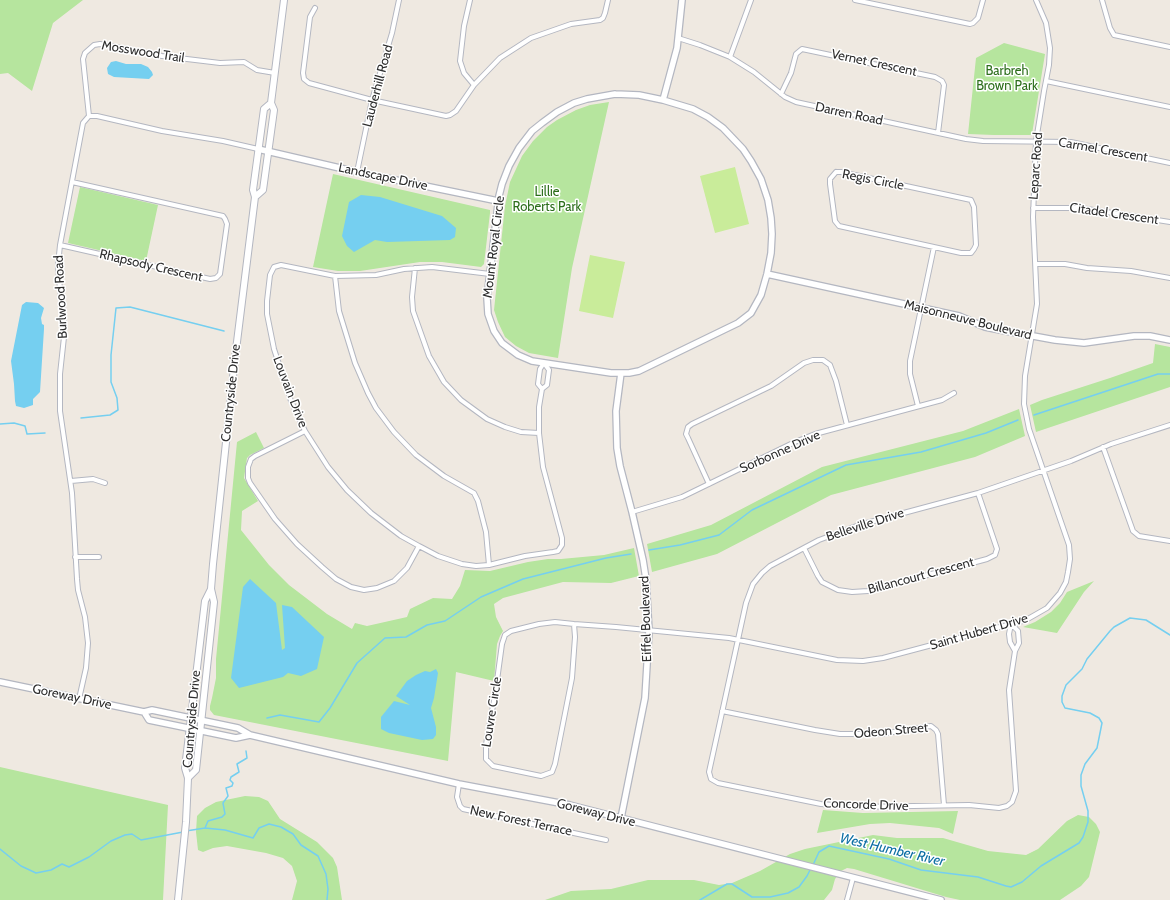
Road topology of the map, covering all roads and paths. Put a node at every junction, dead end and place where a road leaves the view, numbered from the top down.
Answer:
1 (284, 0) edge
2 (399, 0) edge
3 (470, 0) edge
4 (608, 0) edge
5 (682, 0) edge
6 (751, 0) edge
7 (855, 0) edge
8 (983, 0) edge
9 (1037, 0) edge
10 (1102, 0) edge
11 (315, 8) dead end
12 (678, 38) junction
13 (1170, 47) edge
14 (730, 56) junction
15 (275, 73) junction
16 (1046, 81) junction
17 (474, 85) junction
18 (781, 94) junction
19 (372, 100) junction
20 (663, 100) junction
21 (271, 103) junction
22 (1170, 107) edge
23 (89, 116) junction
24 (938, 133) junction
25 (1036, 141) junction
26 (258, 149) junction
27 (268, 152) junction
28 (1170, 163) edge
29 (357, 172) junction
30 (72, 182) junction
31 (255, 197) junction
32 (498, 201) junction
33 (1034, 208) junction
34 (1170, 222) edge
35 (60, 245) junction
36 (934, 247) junction
37 (1036, 264) junction
38 (415, 268) junction
39 (490, 274) junction
40 (767, 274) junction
41 (335, 276) junction
42 (1170, 278) edge
43 (921, 307) junction
44 (1032, 336) junction
45 (1170, 340) edge
46 (544, 363) junction
47 (621, 373) junction
48 (542, 389) junction
49 (954, 393) dead end
50 (918, 406) junction
51 (847, 425) junction
52 (1170, 425) edge
53 (305, 431) junction
54 (539, 433) junction
55 (1103, 448) junction
56 (1043, 470) junction
57 (71, 481) junction
58 (105, 483) dead end
59 (709, 484) junction
60 (978, 493) junction
61 (632, 512) junction
62 (1170, 541) edge
63 (419, 546) junction
64 (804, 548) junction
65 (75, 557) junction
66 (99, 557) dead end
67 (489, 565) junction
68 (211, 589) junction
69 (574, 624) junction
70 (1011, 624) junction
71 (649, 631) junction
72 (738, 640) junction
73 (1015, 651) junction
74 (0, 682) edge
75 (79, 699) junction
76 (722, 711) junction
77 (144, 712) junction
78 (191, 718) junction
79 (201, 721) junction
80 (190, 728) junction
81 (200, 731) junction
82 (250, 736) junction
83 (188, 778) junction
84 (459, 784) junction
85 (944, 806) junction
86 (621, 818) junction
87 (606, 840) dead end
88 (853, 878) junction
89 (178, 900) edge
90 (847, 900) edge
91 (941, 900) edge

1 - 15 main road, Countryside Drive
2 - 19 street, Lauderhill Road
3 - 17 street
4 - 17 street
5 - 12 street
6 - 14 street
7 - 8 street
9 - 16 street, Leparc Road
10 - 13 street
11 - 19 street
12 - 14 street, Darren Road
12 - 20 street
14 - 18 street, Darren Road
15 - 21 main road, Countryside Drive
15 - 23 street, Mosswood Trail
16 - 22 street
16 - 25 street, Leparc Road
17 - 19 street
18 - 24 street, Darren Road
18 - 24 street, Vernet Crescent
19 - 29 street, Lauderhill Road
20 - 32 street, Mount Royal Circle
20 - 40 street, Mount Royal Circle
21 - 26 main road, Countryside Drive
21 - 27 main road, Countryside Drive
23 - 26 street
23 - 30 street, Burlwood Road
24 - 25 street, Darren Road
25 - 28 street, Carmel Crescent
25 - 33 street, Leparc Road
26 - 27 street, Landscape Drive
26 - 31 main road, Countryside Drive
27 - 29 street, Landscape Drive
27 - 31 main road, Countryside Drive
29 - 32 street, Landscape Drive
30 - 35 street, Burlwood Road
30 - 35 street, Rhapsody Crescent
31 - 68 main road, Countryside Drive
32 - 39 street, Mount Royal Circle
33 - 34 street, Citadel Crescent
33 - 37 street, Leparc Road
35 - 57 street, Burlwood Road
36 - 36 street, Regis Circle
36 - 43 street
37 - 42 street
37 - 44 street, Leparc Road
38 - 39 street, Louvain Drive
38 - 41 street, Louvain Drive
38 - 54 street
39 - 46 street, Mount Royal Circle
40 - 43 street, Maisonneuve Boulevard
40 - 47 street, Mount Royal Circle
41 - 53 street, Louvain Drive
41 - 67 street
43 - 44 street, Maisonneuve Boulevard
43 - 50 street
44 - 45 street, Maisonneuve Boulevard
44 - 56 street, Saint Hubert Drive
46 - 47 street, Mount Royal Circle
46 - 48 street, Louvain Drive
46 - 48 street, Louvain Drive
47 - 61 street, Eiffel Boulevard
48 - 54 street, Louvain Drive
49 - 50 street, Sorbonne Drive
50 - 51 street, Sorbonne Drive
51 - 59 street, Sorbonne Drive
51 - 59 street
52 - 55 street, Belleville Drive
53 - 63 street, Louvain Drive
53 - 63 street
54 - 67 street, Louvain Drive
55 - 56 street, Belleville Drive
55 - 62 street
56 - 60 street, Belleville Drive
56 - 70 street, Saint Hubert Drive
57 - 58 street
57 - 65 street, Burlwood Road
59 - 61 street, Sorbonne Drive
60 - 64 street, Belleville Drive
60 - 64 street, Billancourt Crescent
61 - 71 street, Eiffel Boulevard
63 - 67 street, Louvain Drive
64 - 72 street, Belleville Drive
65 - 66 street
65 - 75 street, Burlwood Road
68 - 78 main road, Countryside Drive
68 - 79 main road, Countryside Drive
69 - 69 street, Louvre Circle
69 - 71 street, Louvre Circle
70 - 72 street, Saint Hubert Drive
70 - 73 street, Concorde Drive
70 - 73 street, Concorde Drive
71 - 72 street, Saint Hubert Drive
71 - 86 street, Eiffel Boulevard
72 - 76 street, Concorde Drive
73 - 85 street, Concorde Drive
74 - 75 street, Goreway Drive
75 - 77 street, Goreway Drive
76 - 85 street, Odeon Street
76 - 85 street, Concorde Drive
77 - 78 street, Goreway Drive
77 - 80 street, Goreway Drive
78 - 79 street, Goreway Drive
78 - 80 main road, Countryside Drive
79 - 81 main road, Countryside Drive
79 - 82 street, Goreway Drive
80 - 81 street, Goreway Drive
80 - 83 main road, Countryside Drive
81 - 82 street, Goreway Drive
81 - 83 main road, Countryside Drive
82 - 84 street, Goreway Drive
83 - 89 main road, Countryside Drive
84 - 86 street, Goreway Drive
84 - 87 street, New Forest Terrace
86 - 88 street, Goreway Drive
88 - 90 street
88 - 91 street, Goreway Drive

